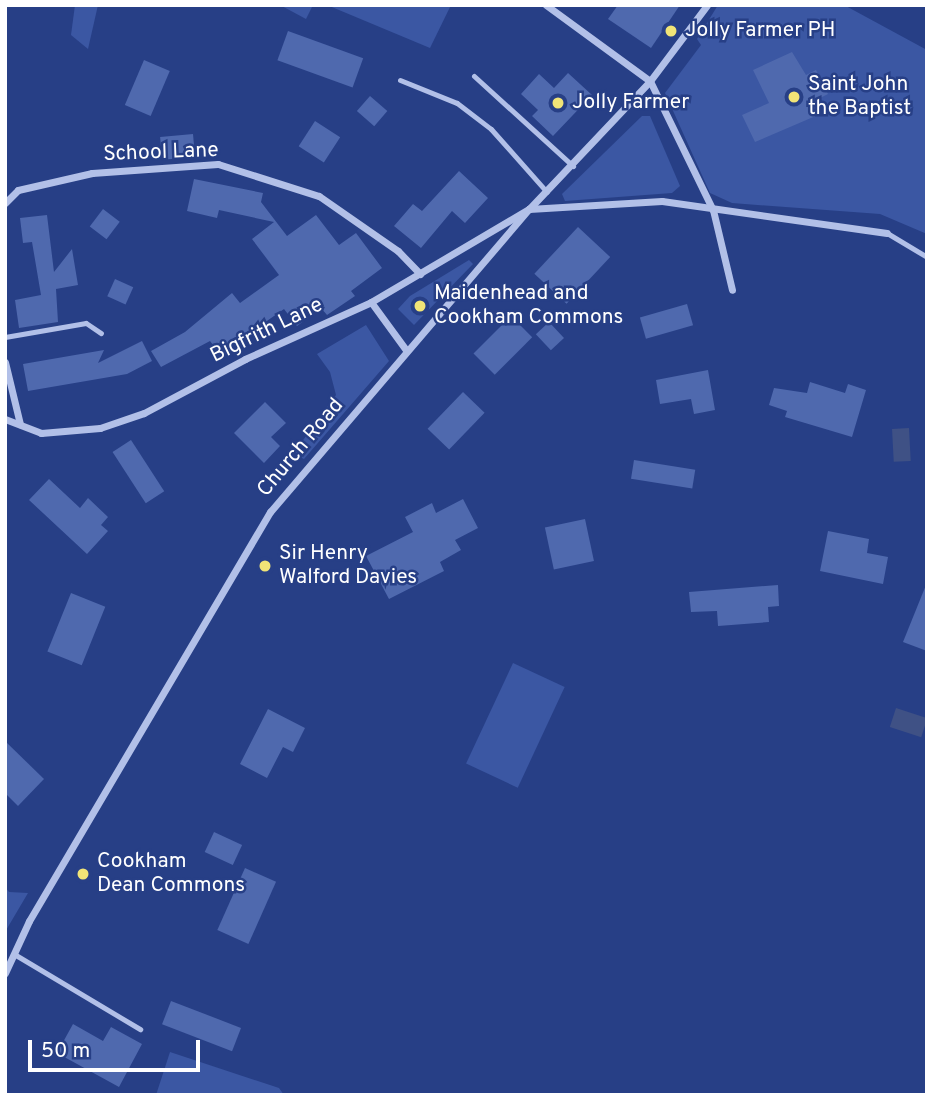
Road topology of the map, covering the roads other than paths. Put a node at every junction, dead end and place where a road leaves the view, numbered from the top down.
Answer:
1 (546, 5) edge
2 (707, 5) edge
3 (474, 76) dead end
4 (400, 80) dead end
5 (650, 81) junction
6 (573, 166) junction
7 (547, 192) junction
8 (5, 203) edge
9 (529, 209) junction
10 (713, 210) junction
11 (887, 233) joint
12 (927, 257) edge
13 (420, 274) junction
14 (732, 290) dead end
15 (371, 302) junction
16 (101, 333) dead end
17 (5, 337) edge
18 (406, 350) junction
19 (6, 365) edge
20 (5, 419) edge
21 (20, 424) junction
22 (14, 954) junction
23 (5, 973) edge
24 (141, 1029) dead end

1 - 5 street
2 - 5 street, Church Road
3 - 6 lane
4 - 7 lane
5 - 6 street, Church Road
5 - 10 street
6 - 7 street, Church Road
7 - 9 street, Church Road
8 - 13 street, School Lane
9 - 10 street
9 - 13 street, Bigfrith Lane
9 - 18 street, Church Road
10 - 11 street
10 - 14 street
11 - 12 lane
13 - 15 street, Bigfrith Lane
15 - 18 street
15 - 21 street, Bigfrith Lane
16 - 17 lane
18 - 22 street, Church Road
19 - 21 street
20 - 21 street, Bigfrith Lane
22 - 23 street, Church Road
22 - 24 lane

